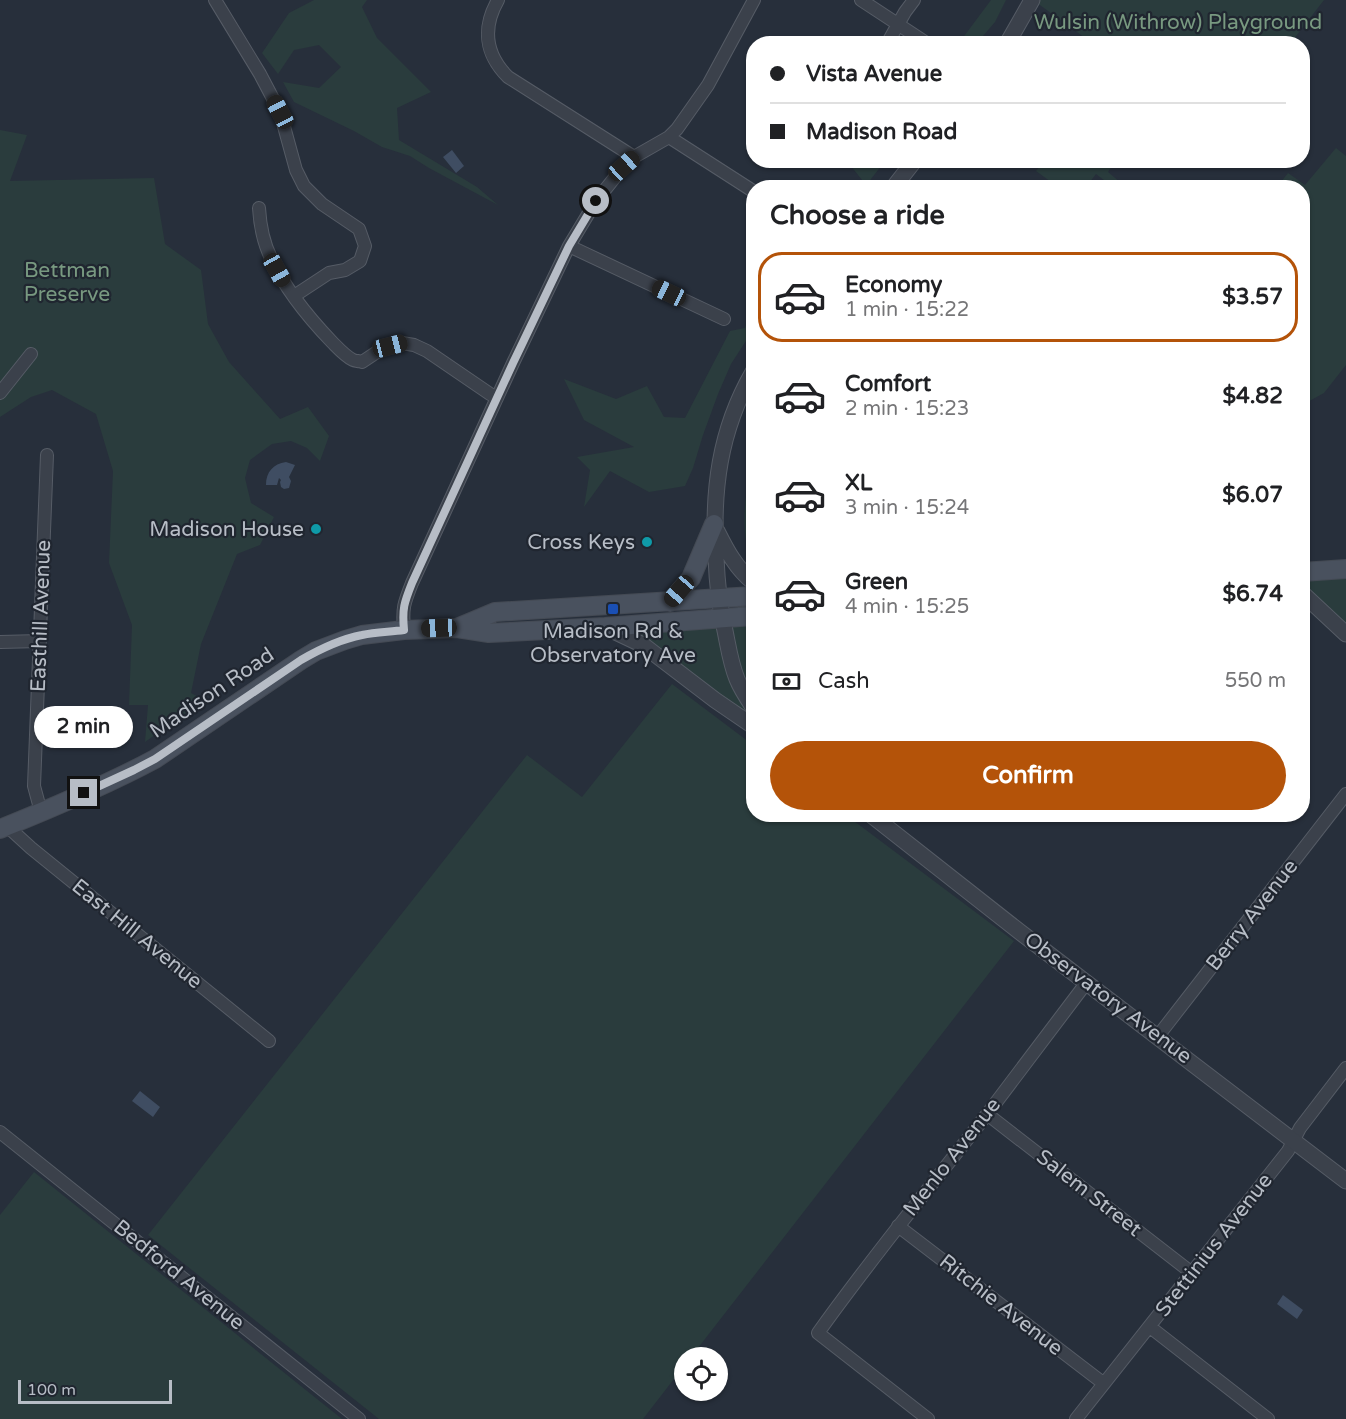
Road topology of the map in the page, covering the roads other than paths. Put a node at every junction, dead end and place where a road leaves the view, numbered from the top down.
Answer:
1 (215, 0) edge
2 (498, 0) edge
3 (754, 0) edge
4 (861, 0) edge
5 (914, 0) edge
6 (1032, 0) edge
7 (898, 24) junction
8 (891, 36) edge
9 (916, 36) edge
10 (1012, 36) edge
11 (669, 137) junction
12 (634, 157) junction
13 (909, 168) edge
14 (899, 180) edge
15 (746, 186) edge
16 (259, 208) dead end
17 (569, 246) junction
18 (294, 296) junction
19 (724, 319) dead end
20 (31, 354) dead end
21 (746, 385) edge
22 (0, 393) edge
23 (497, 398) junction
24 (47, 455) dead end
25 (714, 524) junction
26 (1346, 569) edge
27 (1310, 571) edge
28 (746, 577) edge
29 (746, 597) edge
30 (719, 599) junction
31 (1310, 600) edge
32 (670, 602) junction
33 (746, 617) edge
34 (723, 619) junction
35 (605, 627) junction
36 (457, 628) junction
37 (569, 629) junction
38 (404, 630) junction
39 (1346, 634) edge
40 (40, 641) junction
41 (0, 642) edge
42 (746, 696) edge
43 (746, 721) edge
44 (1346, 794) edge
45 (41, 812) junction
46 (880, 822) edge
47 (3, 828) edge
48 (1087, 982) junction
49 (1158, 1036) junction
50 (269, 1041) dead end
51 (1346, 1068) edge
52 (987, 1114) junction
53 (0, 1132) edge
54 (1294, 1142) junction
55 (1346, 1181) edge
56 (898, 1226) junction
57 (1192, 1273) junction
58 (1150, 1327) junction
59 (1103, 1383) junction
60 (359, 1419) edge
61 (928, 1419) edge
62 (1076, 1419) edge
63 (1268, 1419) edge

1 - 18 street
2 - 12 street
3 - 11 street
4 - 7 street
5 - 7 street
6 - 10 street
7 - 8 street
7 - 9 street
11 - 12 street
11 - 15 street
12 - 17 street
13 - 14 street
16 - 18 street
17 - 19 street
17 - 23 street
18 - 23 street
20 - 22 street
21 - 25 street
23 - 38 street
24 - 40 street, Easthill Avenue
25 - 28 street
25 - 30 street
25 - 32 main road
26 - 27 main road
29 - 30 main road, Madison Road
30 - 32 main road, Madison Road
30 - 34 street
30 - 37 main road
31 - 39 street
32 - 36 main road, Madison Road
33 - 34 main road, Madison Road
34 - 35 main road, Madison Road
34 - 42 street
35 - 37 main road, Madison Road
35 - 43 street
36 - 37 main road, Madison Road
36 - 38 main road, Madison Road
38 - 45 main road, Madison Road
40 - 41 street
40 - 45 street, Easthill Avenue
44 - 49 street, Berry Avenue
45 - 47 main road, Madison Road
46 - 48 street, Observatory Avenue
47 - 50 street, East Hill Avenue
48 - 49 street, Observatory Avenue
48 - 52 street, Menlo Avenue
49 - 54 street, Observatory Avenue
51 - 54 street, Stettinius Avenue
52 - 56 street, Menlo Avenue
52 - 57 street, Salem Street
53 - 60 street, Bedford Avenue
54 - 55 street, Observatory Avenue
54 - 57 street, Stettinius Avenue
56 - 59 street, Ritchie Avenue
56 - 61 street, Menlo Avenue
57 - 58 street, Stettinius Avenue
58 - 59 street, Stettinius Avenue
58 - 63 street
59 - 62 street, Stettinius Avenue

